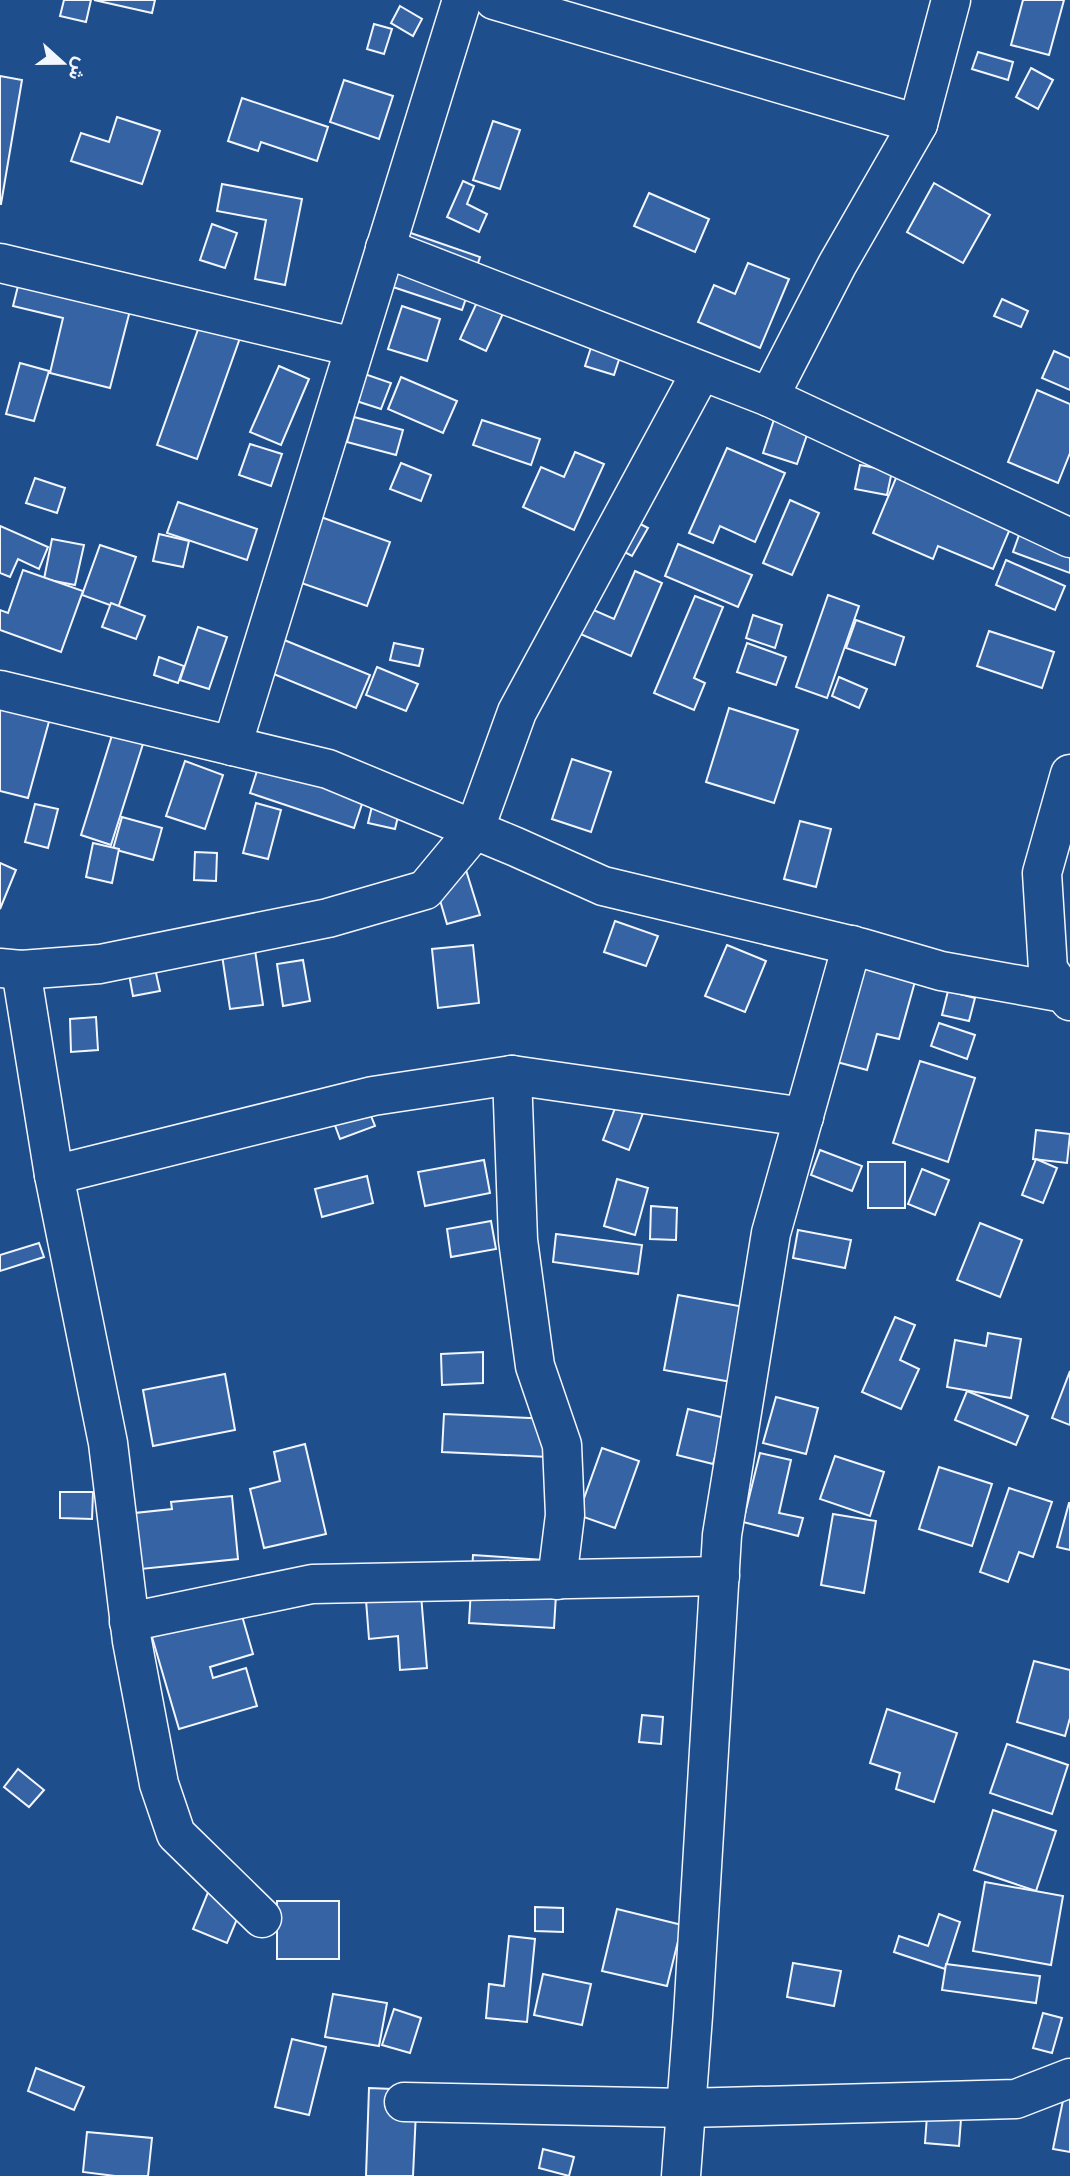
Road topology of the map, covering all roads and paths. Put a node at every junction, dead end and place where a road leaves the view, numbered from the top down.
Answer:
1 (462, 0) edge
2 (494, 0) edge
3 (951, 0) edge
4 (918, 124) junction
5 (385, 248) junction
6 (0, 263) edge
7 (354, 347) junction
8 (701, 372) junction
9 (769, 397) junction
10 (1070, 538) edge
11 (0, 690) edge
12 (232, 746) junction
13 (1070, 774) edge
14 (474, 831) junction
15 (852, 945) junction
16 (10, 969) edge
17 (1067, 997) edge
18 (512, 1075) junction
19 (804, 1117) junction
20 (54, 1175) junction
21 (720, 1576) junction
22 (557, 1580) junction
23 (129, 1622) junction
24 (262, 1918) dead end
25 (1070, 2078) edge
26 (404, 2102) dead end
27 (686, 2108) junction
28 (681, 2176) edge

1 - 5 street
2 - 4 street
3 - 4 street
4 - 9 street
5 - 7 street
5 - 8 street
6 - 7 street
7 - 12 street
8 - 9 street
8 - 14 street
9 - 10 street
11 - 12 street
12 - 14 street
13 - 17 street
14 - 15 street
14 - 16 street
15 - 17 street
15 - 19 street
16 - 20 street
18 - 19 street
18 - 20 street
18 - 22 street
19 - 21 street
20 - 23 street
21 - 22 street
21 - 27 street
22 - 23 street
23 - 24 street
25 - 27 street
26 - 27 street
27 - 28 street

